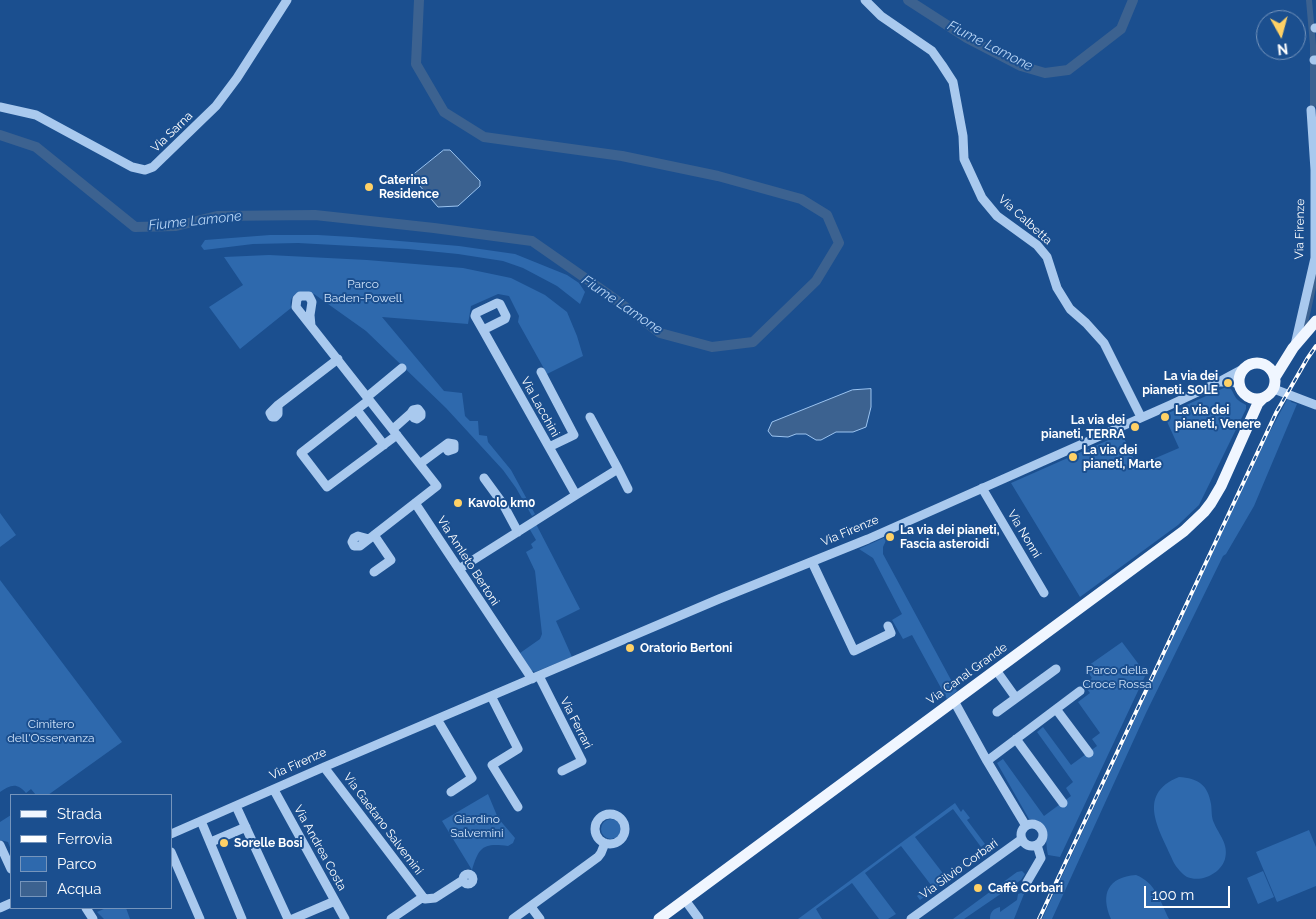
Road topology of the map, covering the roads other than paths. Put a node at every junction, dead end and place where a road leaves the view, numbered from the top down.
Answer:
1 (287, 0) edge
2 (865, 0) edge
3 (0, 107) edge
4 (1311, 110) dead end
5 (1316, 321) edge
6 (311, 326) junction
7 (483, 330) dead end
8 (1294, 347) junction
9 (338, 359) junction
10 (1262, 363) junction
11 (402, 368) dead end
12 (1243, 369) junction
13 (541, 372) dead end
14 (1275, 377) junction
15 (1217, 383) junction
16 (1239, 384) junction
17 (1274, 389) junction
18 (1246, 396) junction
19 (1263, 398) junction
20 (368, 399) junction
21 (278, 405) dead end
22 (1316, 405) edge
23 (357, 410) junction
24 (411, 414) dead end
25 (590, 416) dead end
26 (1141, 417) junction
27 (1252, 417) junction
28 (395, 432) junction
29 (446, 444) dead end
30 (384, 445) junction
31 (549, 448) junction
32 (421, 464) junction
33 (618, 469) junction
34 (484, 478) dead end
35 (628, 488) dead end
36 (982, 488) junction
37 (576, 495) junction
38 (415, 503) junction
39 (518, 532) junction
40 (812, 562) junction
41 (459, 569) junction
42 (374, 572) dead end
43 (1044, 593) dead end
44 (891, 633) dead end
45 (1056, 669) dead end
46 (996, 670) junction
47 (535, 678) junction
48 (1080, 691) dead end
49 (491, 696) junction
50 (1016, 698) junction
51 (954, 700) junction
52 (1056, 708) junction
53 (997, 712) dead end
54 (437, 719) junction
55 (1016, 739) junction
56 (1089, 753) dead end
57 (986, 761) junction
58 (324, 767) junction
59 (562, 770) dead end
60 (274, 790) junction
61 (451, 792) dead end
62 (1063, 803) dead end
63 (236, 806) junction
64 (518, 807) dead end
65 (201, 821) junction
66 (1026, 826) junction
67 (246, 827) junction
68 (172, 834) edge
69 (1022, 839) junction
70 (211, 842) junction
71 (605, 843) dead end
72 (0, 845) edge
73 (1037, 845) junction
74 (172, 854) edge
75 (10, 867) edge
76 (463, 880) dead end
77 (1027, 882) dead end
78 (423, 897) junction
79 (685, 900) junction
80 (335, 901) junction
81 (532, 907) junction
82 (200, 919) edge
83 (242, 919) edge
84 (288, 919) edge
85 (293, 919) edge
86 (344, 919) edge
87 (391, 919) edge
88 (514, 919) edge
89 (540, 919) edge
90 (659, 919) edge
91 (699, 919) edge
92 (911, 919) edge

1 - 3 street, Via Sarna
2 - 26 street, Via Calbetta
4 - 8 street, Via Firenze
5 - 8 main road, Via Firenze
6 - 6 street
6 - 9 street
7 - 31 street, Via Lacchini
8 - 10 main road, Via Firenze
8 - 14 main road, Via Firenze
9 - 20 street
9 - 21 street
10 - 12 main road
10 - 14 main road
11 - 20 street
12 - 15 street, Via Firenze
12 - 16 main road
13 - 31 street
14 - 17 main road
15 - 16 street, Via Firenze
15 - 26 street, Via Firenze
16 - 18 main road
17 - 19 main road
17 - 22 street
18 - 19 main road
18 - 27 main road
19 - 27 main road, Via Canal Grande
20 - 23 street
20 - 28 street
23 - 30 street
23 - 30 street
24 - 28 street
25 - 33 street
26 - 36 street, Via Firenze
27 - 46 main road, Via Canal Grande
28 - 30 street
28 - 32 street
29 - 32 street
31 - 37 street, Via Lacchini
32 - 38 street
33 - 35 street
33 - 37 street
34 - 39 street
36 - 40 street, Via Firenze
36 - 43 street, Via Nonni
37 - 39 street
38 - 41 street, Via Amleto Bertoni
38 - 42 street
39 - 41 street
40 - 44 street
40 - 47 street, Via Firenze
41 - 47 street, Via Amleto Bertoni
45 - 50 street
46 - 50 street
46 - 51 main road, Via Canal Grande
47 - 49 street, Via Firenze
47 - 59 street, Via Ferrari
48 - 52 street
49 - 54 street, Via Firenze
49 - 64 street
50 - 53 street
51 - 57 street
51 - 79 main road, Via Canal Grande
52 - 55 street
52 - 56 street
54 - 58 street, Via Firenze
54 - 61 street
55 - 57 street
55 - 62 street
57 - 66 street
58 - 60 street, Via Firenze
58 - 78 street, Via Gaetano Salvemini
60 - 63 street, Via Firenze
60 - 80 street, Via Andrea Costa
63 - 65 street, Via Firenze
63 - 67 street
65 - 68 street, Via Firenze
65 - 70 street
66 - 69 street
66 - 73 street
67 - 70 street
67 - 84 street
69 - 73 street
69 - 92 street, Via Silvio Corbari
70 - 83 street
71 - 81 street
72 - 75 street
73 - 77 street
74 - 82 street
76 - 78 street
78 - 87 street
79 - 90 main road, Via Canal Grande
79 - 91 street
80 - 85 street
80 - 86 street, Via Andrea Costa
81 - 88 street
81 - 89 street

